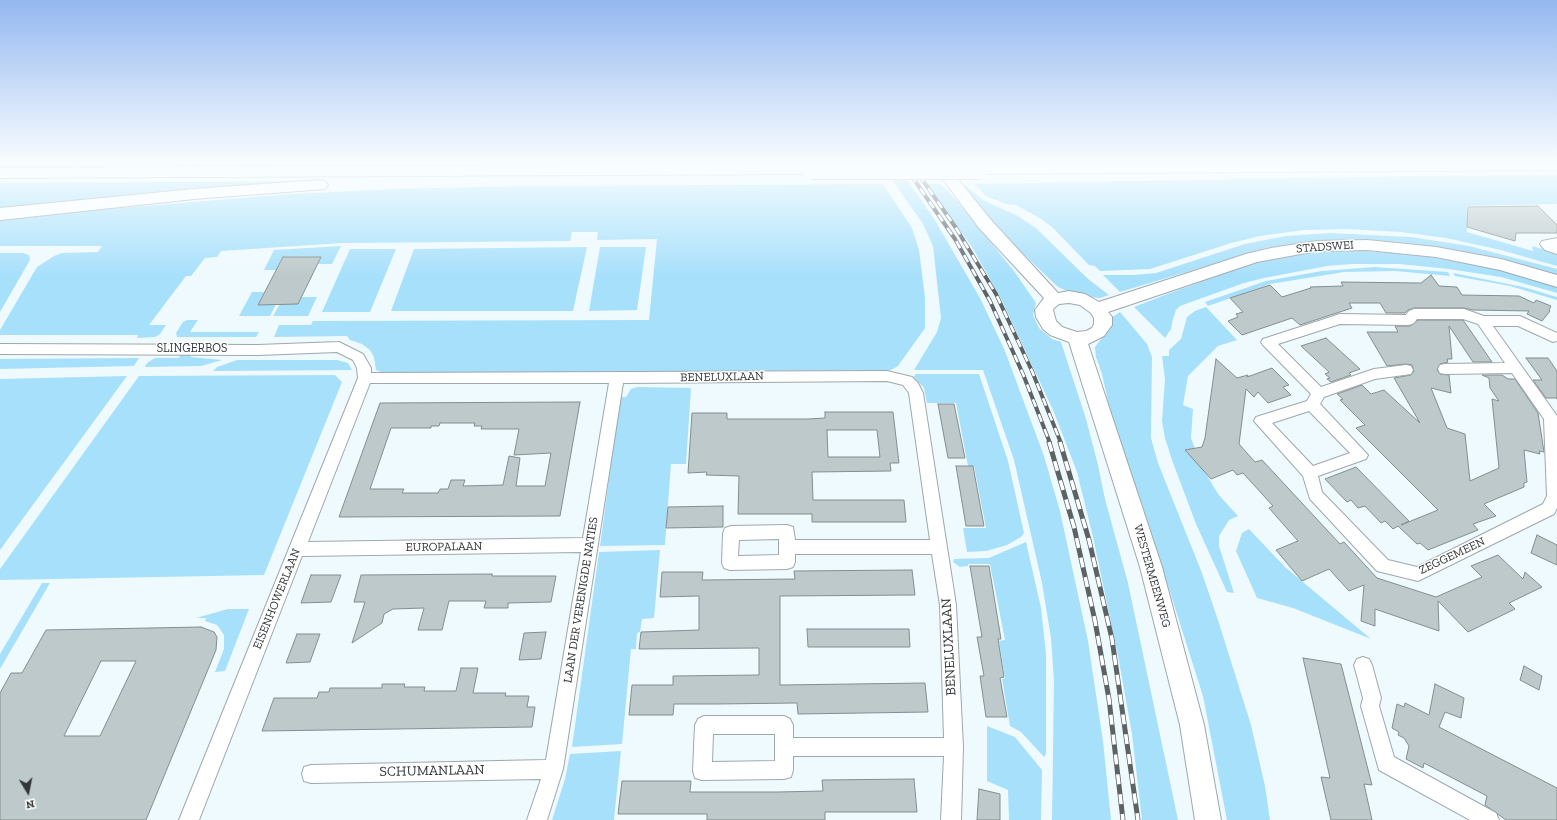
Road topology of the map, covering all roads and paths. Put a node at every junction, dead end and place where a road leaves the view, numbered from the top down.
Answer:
1 (142, 200) edge
2 (967, 200) edge
3 (0, 214) edge
4 (1557, 242) edge
5 (1557, 250) edge
6 (1557, 281) edge
7 (1054, 299) junction
8 (1098, 309) junction
9 (1483, 321) junction
10 (1553, 337) dead end
11 (1077, 338) junction
12 (0, 349) edge
13 (1517, 368) junction
14 (1445, 369) dead end
15 (1406, 370) dead end
16 (365, 378) junction
17 (617, 378) junction
18 (1316, 399) junction
19 (1554, 418) edge
20 (1310, 473) junction
21 (1556, 497) edge
22 (591, 545) junction
23 (787, 547) dead end
24 (940, 547) junction
25 (297, 549) junction
26 (1363, 665) dead end
27 (784, 746) junction
28 (954, 747) junction
29 (554, 769) junction
30 (311, 774) dead end
31 (1482, 818) edge
32 (189, 820) edge
33 (537, 820) edge
34 (950, 820) edge
35 (1208, 820) edge

1 - 3 highway
2 - 7 street
4 - 5 street
6 - 8 street, STADSWEI
7 - 8 street
7 - 11 street
8 - 11 street
9 - 10 street
9 - 13 street, ZEGGEMEEN
9 - 18 street
11 - 35 street, WESTERMEENWEG
12 - 16 street, SLINGERBOS
13 - 14 street
13 - 19 street, ZEGGEMEEN
15 - 18 street
16 - 17 street, BENELUXLAAN
16 - 25 street, EISENHOWERLAAN
17 - 22 street, LAAN DER VERENIGDE NATIES
17 - 24 street, BENELUXLAAN
18 - 20 street
18 - 20 street
19 - 21 street, ZEGGEMEEN
20 - 21 street, ZEGGEMEEN
22 - 25 street, EUROPALAAN
22 - 29 street, LAAN DER VERENIGDE NATIES
23 - 24 street
24 - 28 street, BENELUXLAAN
25 - 32 street, EISENHOWERLAAN
26 - 31 street
27 - 27 street
27 - 28 street
28 - 34 street, BENELUXLAAN
29 - 30 street, SCHUMANLAAN
29 - 33 street, LAAN DER VERENIGDE NATIES

